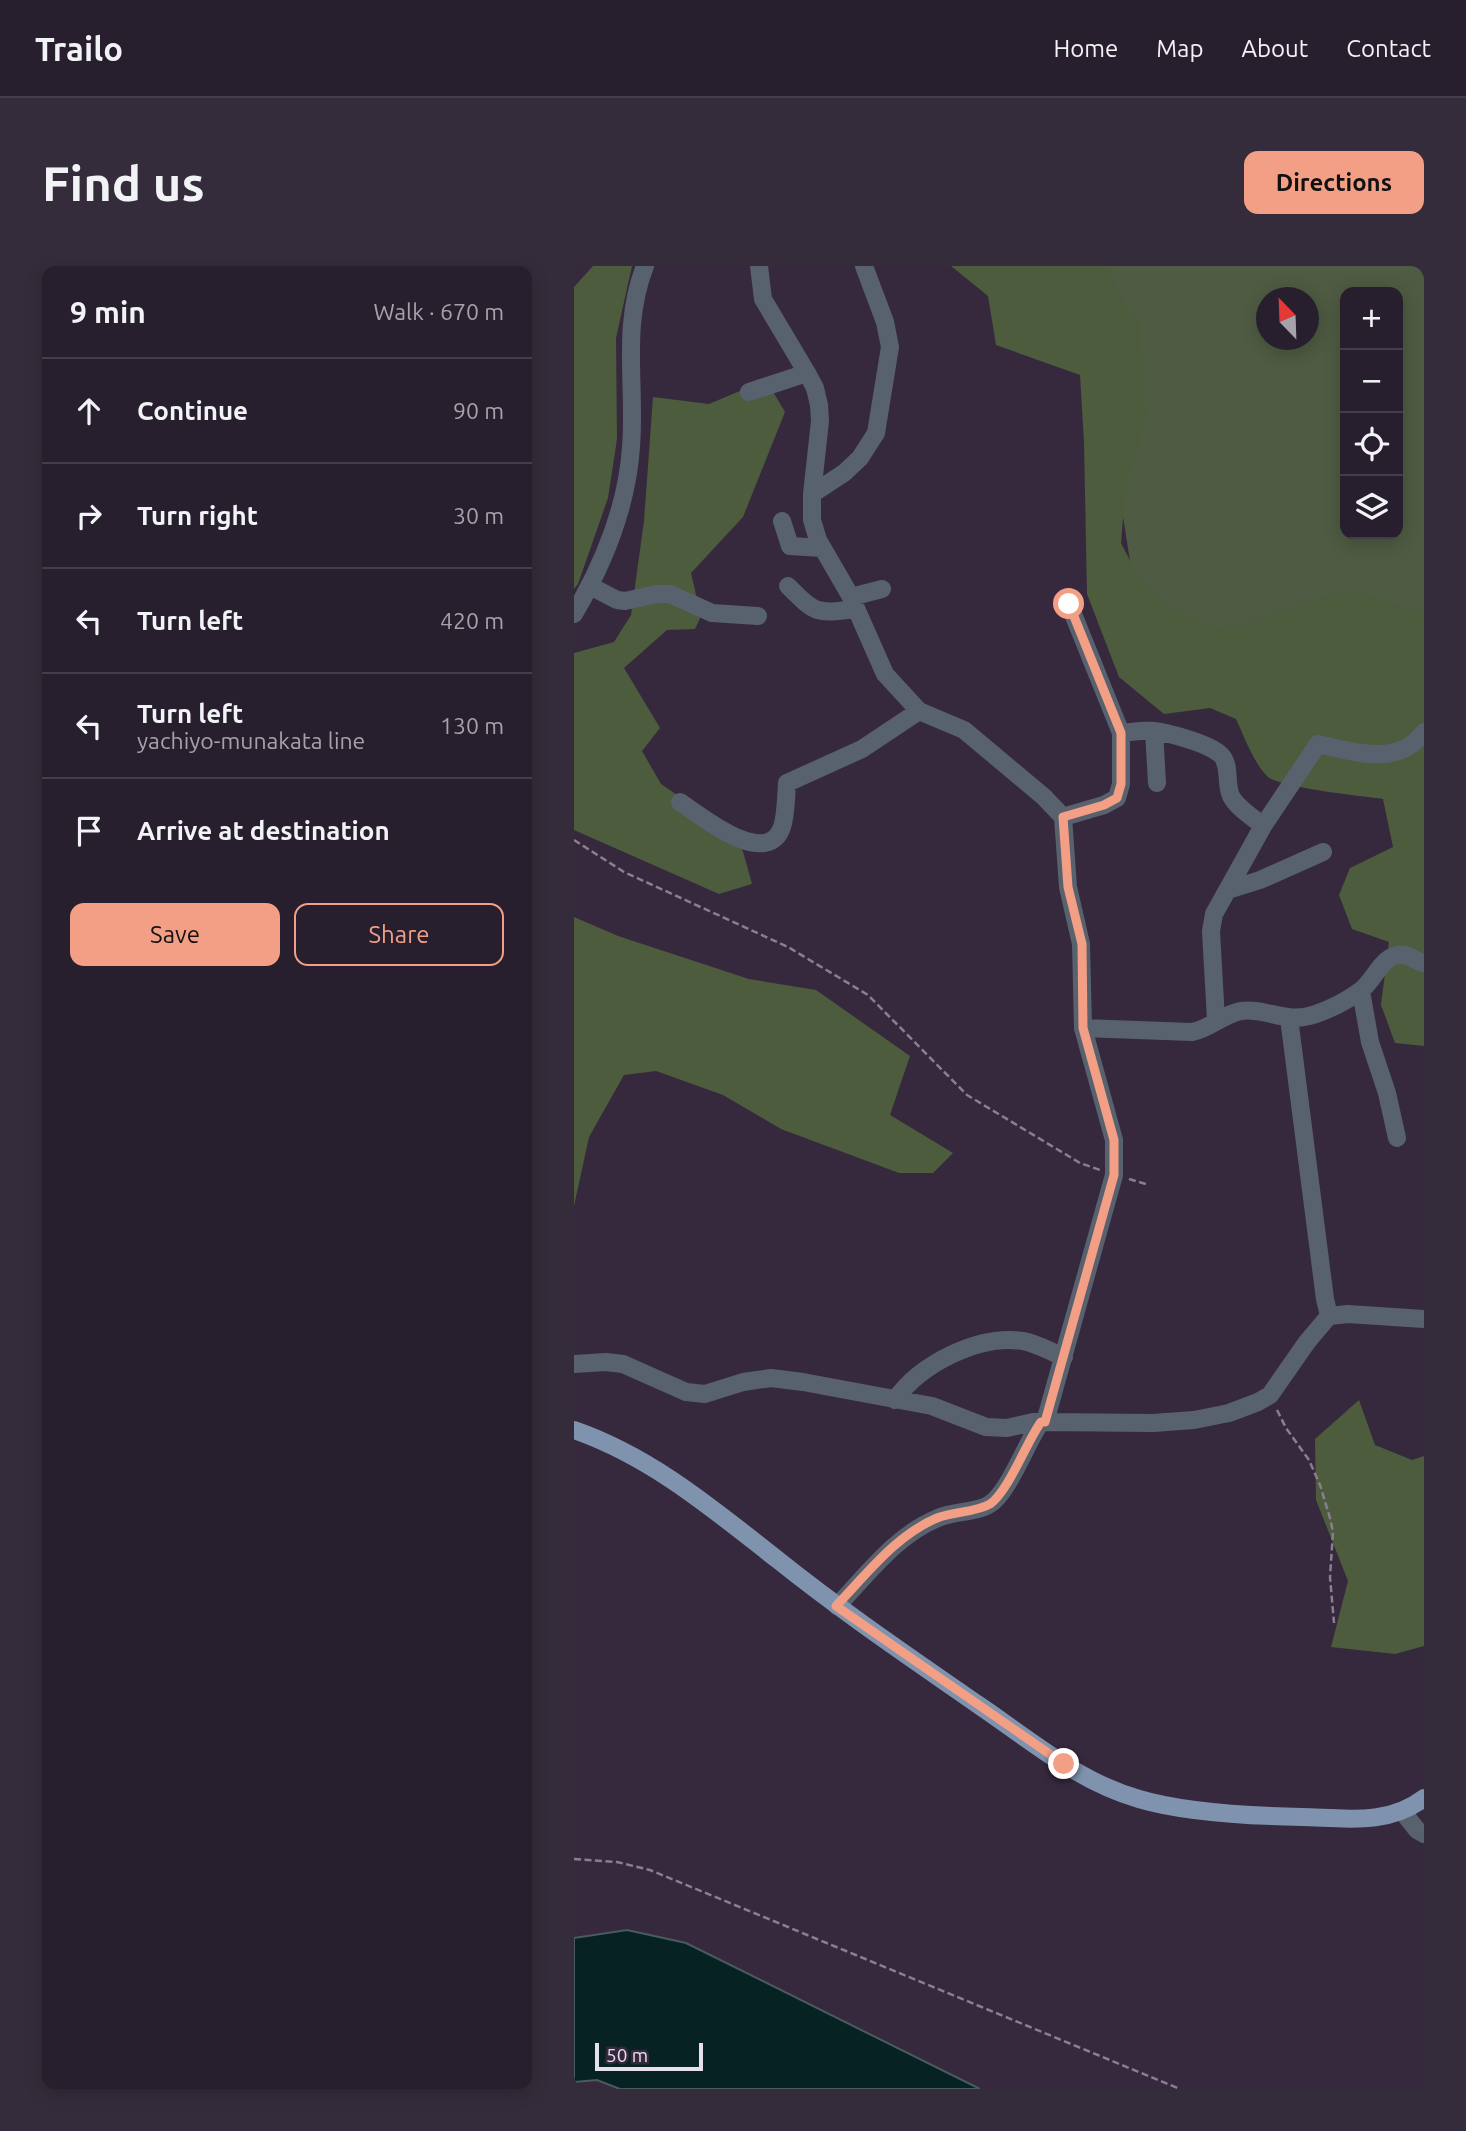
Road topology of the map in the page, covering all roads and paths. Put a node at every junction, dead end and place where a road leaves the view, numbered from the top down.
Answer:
1 (645, 266) edge
2 (759, 266) edge
3 (864, 266) edge
4 (807, 373) junction
5 (749, 392) dead end
6 (812, 494) junction
7 (782, 521) dead end
8 (822, 548) junction
9 (590, 586) junction
10 (788, 586) dead end
11 (882, 589) dead end
12 (853, 603) junction
13 (1069, 604) dead end
14 (574, 614) edge
15 (758, 616) dead end
16 (919, 711) junction
17 (1154, 731) junction
18 (1424, 732) edge
19 (1121, 733) junction
20 (1157, 783) dead end
21 (680, 802) dead end
22 (1063, 817) junction
23 (1263, 826) junction
24 (574, 840) edge
25 (1323, 852) dead end
26 (1227, 890) junction
27 (1424, 963) edge
28 (1361, 991) junction
29 (1289, 1018) junction
30 (1216, 1020) junction
31 (1083, 1028) junction
32 (1396, 1138) dead end
33 (1114, 1175) junction
34 (1149, 1185) dead end
35 (1329, 1316) junction
36 (1424, 1319) edge
37 (1064, 1357) junction
38 (574, 1364) edge
39 (1270, 1395) junction
40 (895, 1399) junction
41 (1043, 1422) junction
42 (574, 1430) edge
43 (836, 1606) junction
44 (1334, 1623) dead end
45 (1424, 1798) edge
46 (1402, 1811) junction
47 (1424, 1834) edge
48 (574, 1859) edge
49 (1180, 2089) edge

1 - 9 street
2 - 4 street
3 - 6 street
4 - 5 street
4 - 6 street
6 - 8 street
7 - 8 street
8 - 12 street
9 - 14 street
9 - 15 street
10 - 12 street
11 - 12 street
12 - 16 street
13 - 19 street
16 - 21 street
16 - 22 street
17 - 19 street
17 - 20 street
17 - 23 street
18 - 23 street
19 - 22 street
22 - 31 street
23 - 26 street
24 - 33 path
25 - 26 street
26 - 30 street
27 - 28 street
28 - 29 street
28 - 32 street
29 - 30 street
29 - 35 street
30 - 31 street
31 - 33 street
33 - 34 path
33 - 37 street
35 - 36 street
35 - 39 street
37 - 40 street
37 - 41 street
38 - 40 street
39 - 41 street
39 - 44 path
40 - 41 street
41 - 43 street
42 - 43 main road
43 - 46 main road
45 - 46 main road
46 - 47 street
48 - 49 path

